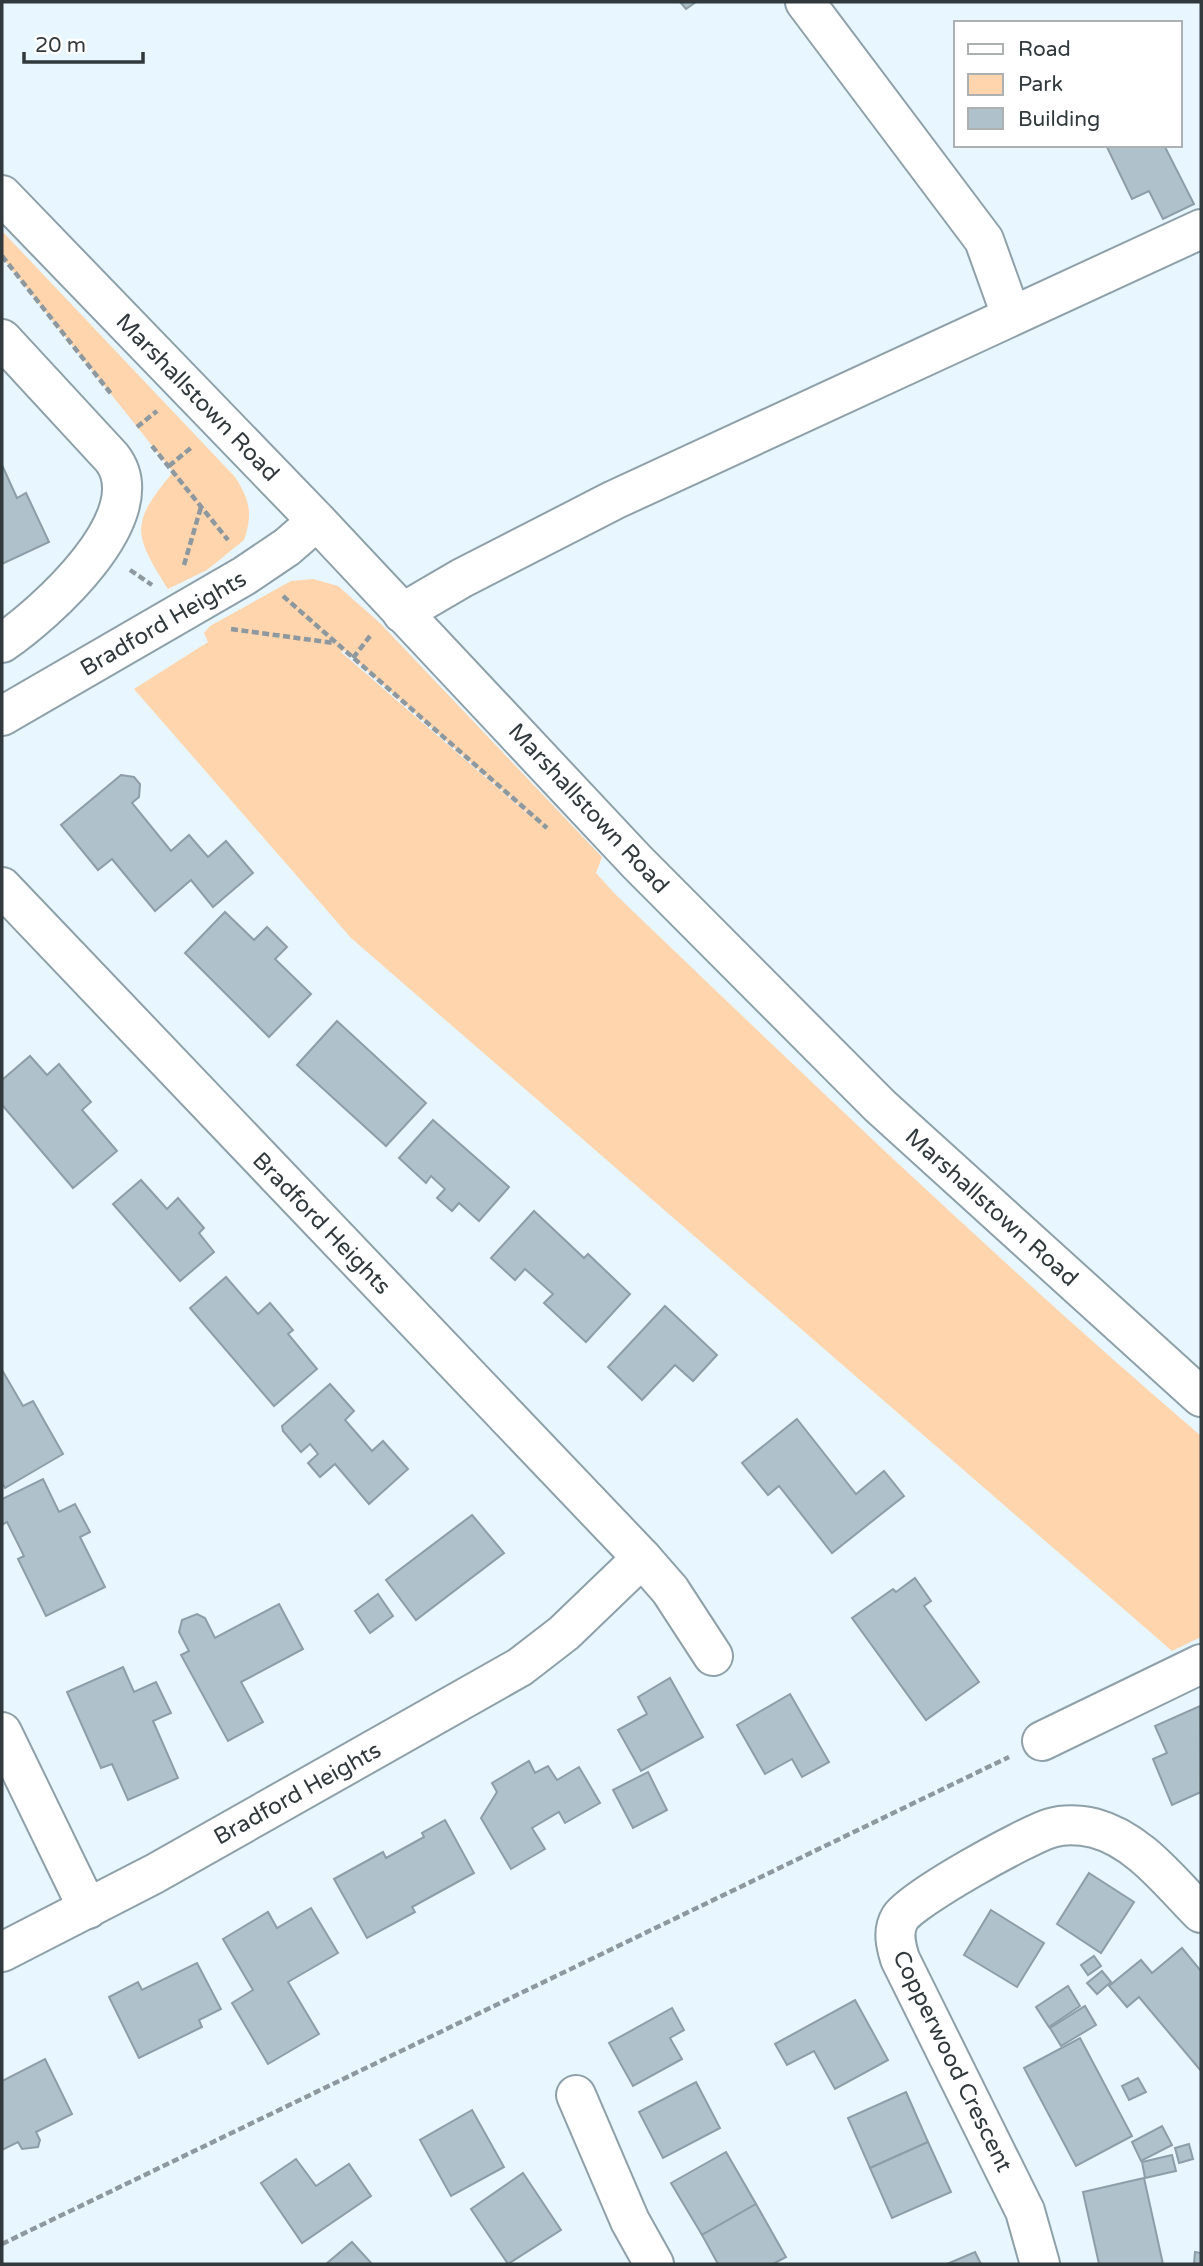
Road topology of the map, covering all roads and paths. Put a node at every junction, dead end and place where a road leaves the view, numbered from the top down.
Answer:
1 (805, 2) edge
2 (2, 195) edge
3 (1201, 229) edge
4 (2, 257) edge
5 (1011, 315) junction
6 (2, 339) edge
7 (121, 406) dead end
8 (129, 417) dead end
9 (201, 507) dead end
10 (317, 521) junction
11 (253, 570) junction
12 (402, 613) junction
13 (2, 643) edge
14 (2, 716) edge
15 (555, 836) dead end
16 (2, 887) edge
17 (1201, 1396) edge
18 (642, 1558) junction
19 (713, 1656) dead end
20 (1201, 1664) edge
21 (2, 1732) edge
22 (1042, 1741) joint
23 (88, 1909) junction
24 (1201, 1913) edge
25 (2, 1951) edge
26 (576, 2095) dead end
27 (2, 2244) edge
28 (653, 2264) edge
29 (1040, 2264) edge

1 - 5 street
2 - 10 street, Marshallstown Road
3 - 5 street
4 - 7 path
5 - 12 street
6 - 13 street
8 - 9 path
10 - 11 street, Bradford Heights
10 - 12 street, Marshallstown Road
11 - 14 street, Bradford Heights
11 - 15 path
12 - 17 street, Marshallstown Road
16 - 18 street, Bradford Heights
18 - 19 street, Bradford Heights
18 - 23 street, Bradford Heights
20 - 22 street
21 - 23 street
22 - 27 path
23 - 25 street, Bradford Heights
24 - 29 street, Copperwood Crescent
26 - 28 street

